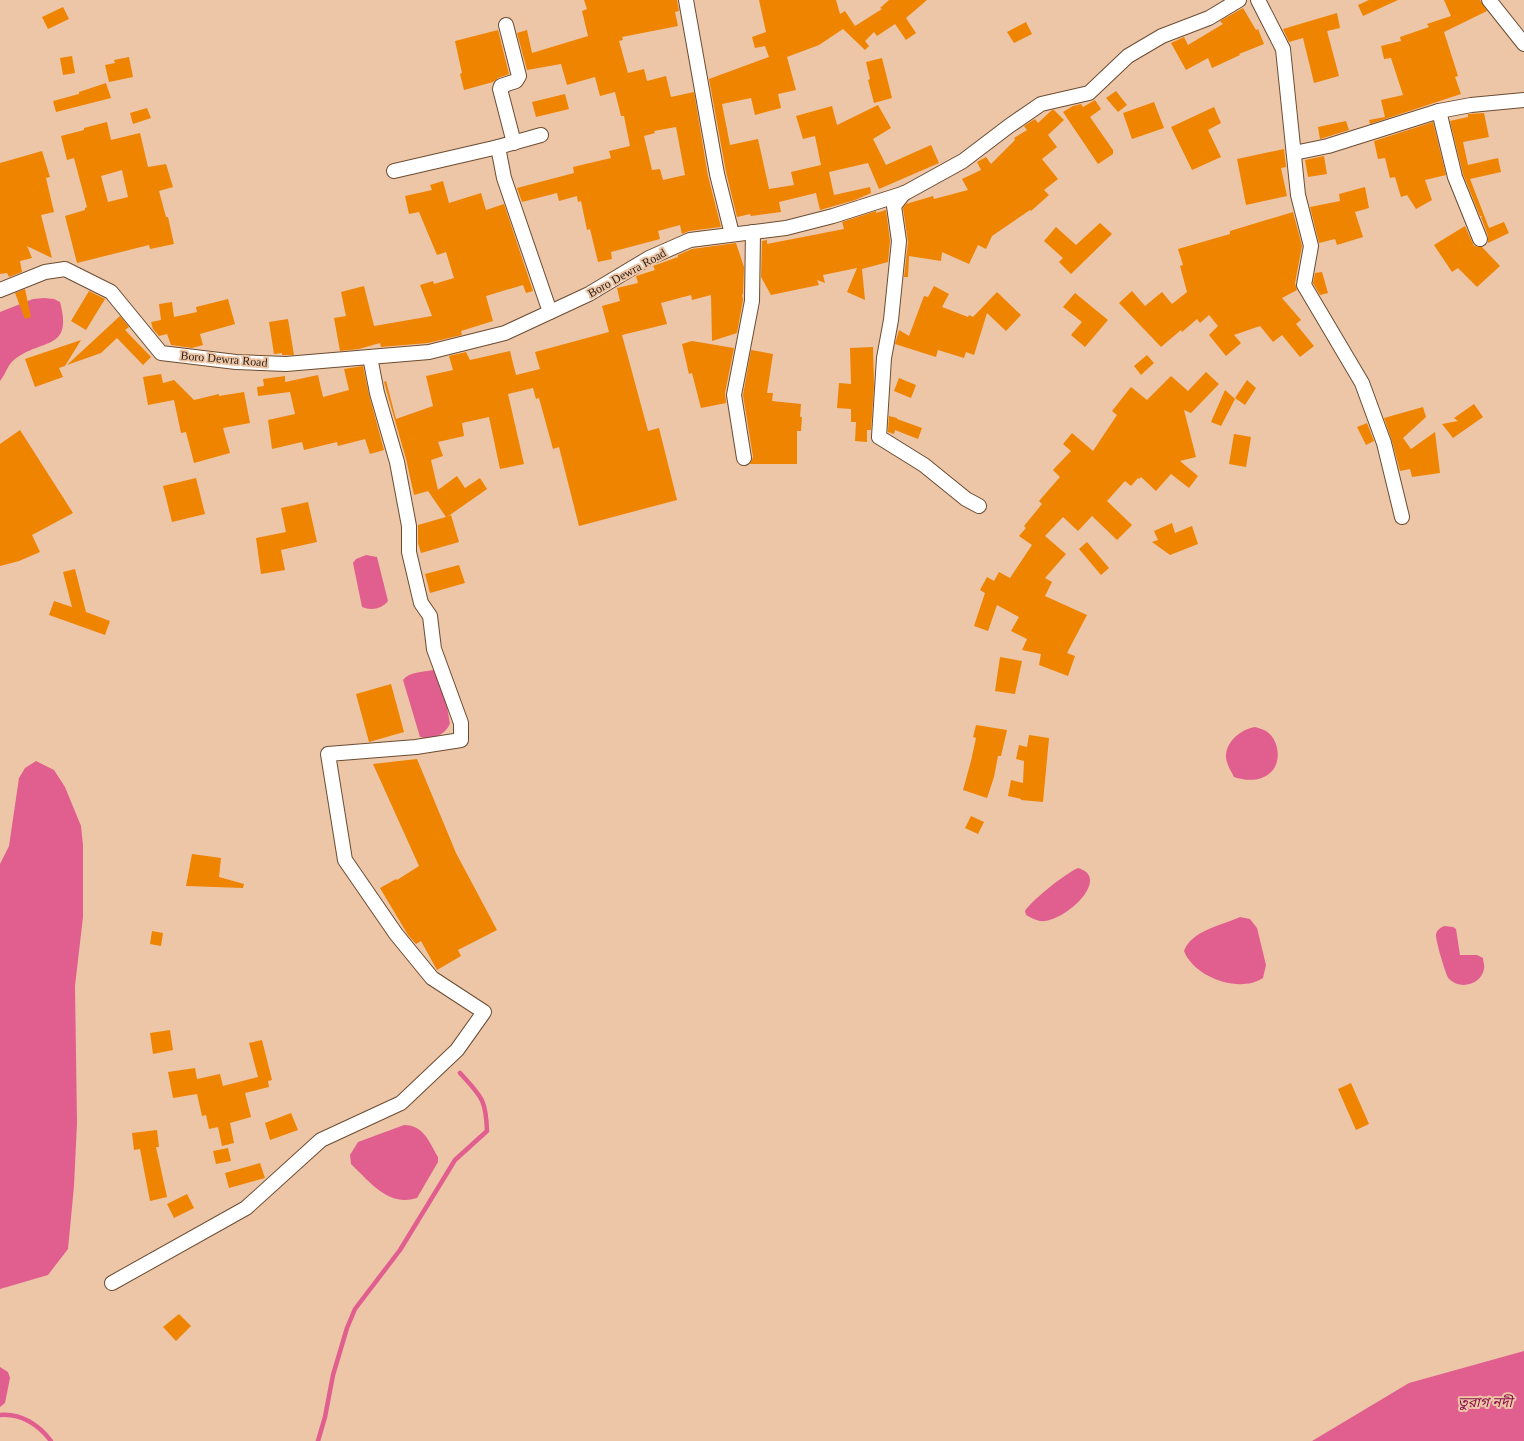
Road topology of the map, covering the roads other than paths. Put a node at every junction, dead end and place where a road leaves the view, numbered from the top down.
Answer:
1 (686, 0) edge
2 (1239, 0) edge
3 (1258, 0) edge
4 (1489, 0) edge
5 (506, 25) dead end
6 (1524, 44) edge
7 (1524, 100) edge
8 (1439, 111) junction
9 (541, 135) dead end
10 (514, 143) junction
11 (498, 147) junction
12 (1294, 153) junction
13 (394, 171) dead end
14 (905, 193) junction
15 (753, 232) junction
16 (732, 234) junction
17 (1480, 239) dead end
18 (0, 290) edge
19 (550, 312) junction
20 (370, 357) junction
21 (744, 458) dead end
22 (979, 506) dead end
23 (1402, 517) dead end
24 (112, 1283) dead end

1 - 16 street
2 - 14 street, Boro Dewra Road
3 - 12 street
4 - 6 street
5 - 10 street
7 - 8 street
8 - 12 street
8 - 17 street
9 - 10 street
10 - 11 street
11 - 13 street
11 - 19 street
12 - 23 street
14 - 15 street, Boro Dewra Road
14 - 22 street
15 - 16 street, Boro Dewra Road
15 - 21 street
16 - 19 street, Boro Dewra Road
18 - 20 street, Boro Dewra Road
19 - 20 street, Boro Dewra Road
20 - 24 street

